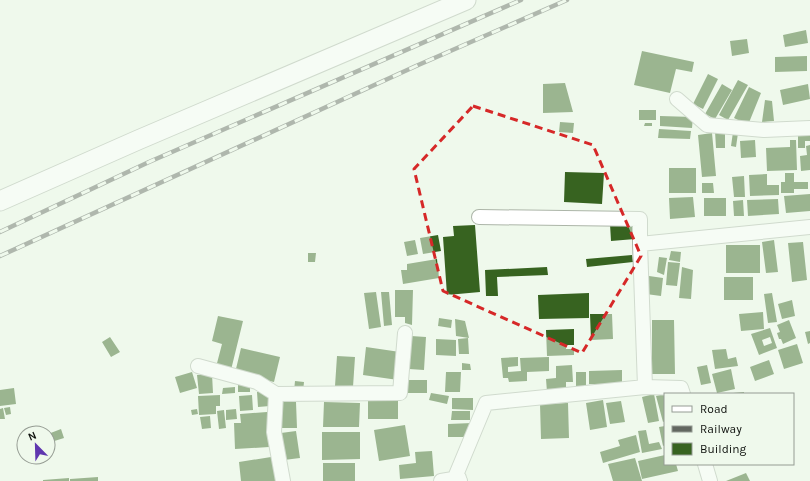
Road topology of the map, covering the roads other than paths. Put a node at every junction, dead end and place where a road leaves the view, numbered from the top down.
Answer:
1 (466, 0) edge
2 (677, 99) dead end
3 (810, 128) edge
4 (0, 201) edge
5 (479, 217) dead end
6 (810, 227) edge
7 (640, 244) junction
8 (405, 333) dead end
9 (198, 366) dead end
10 (646, 387) junction
11 (683, 393) edge
12 (276, 394) junction
13 (705, 465) edge
14 (460, 480) edge
15 (706, 480) edge
16 (283, 481) edge
17 (441, 481) edge

1 - 4 street
2 - 3 street
5 - 7 street
6 - 7 street
7 - 10 street
8 - 12 street
9 - 12 street
10 - 11 street
10 - 14 street
12 - 16 street
13 - 15 street
14 - 17 street

